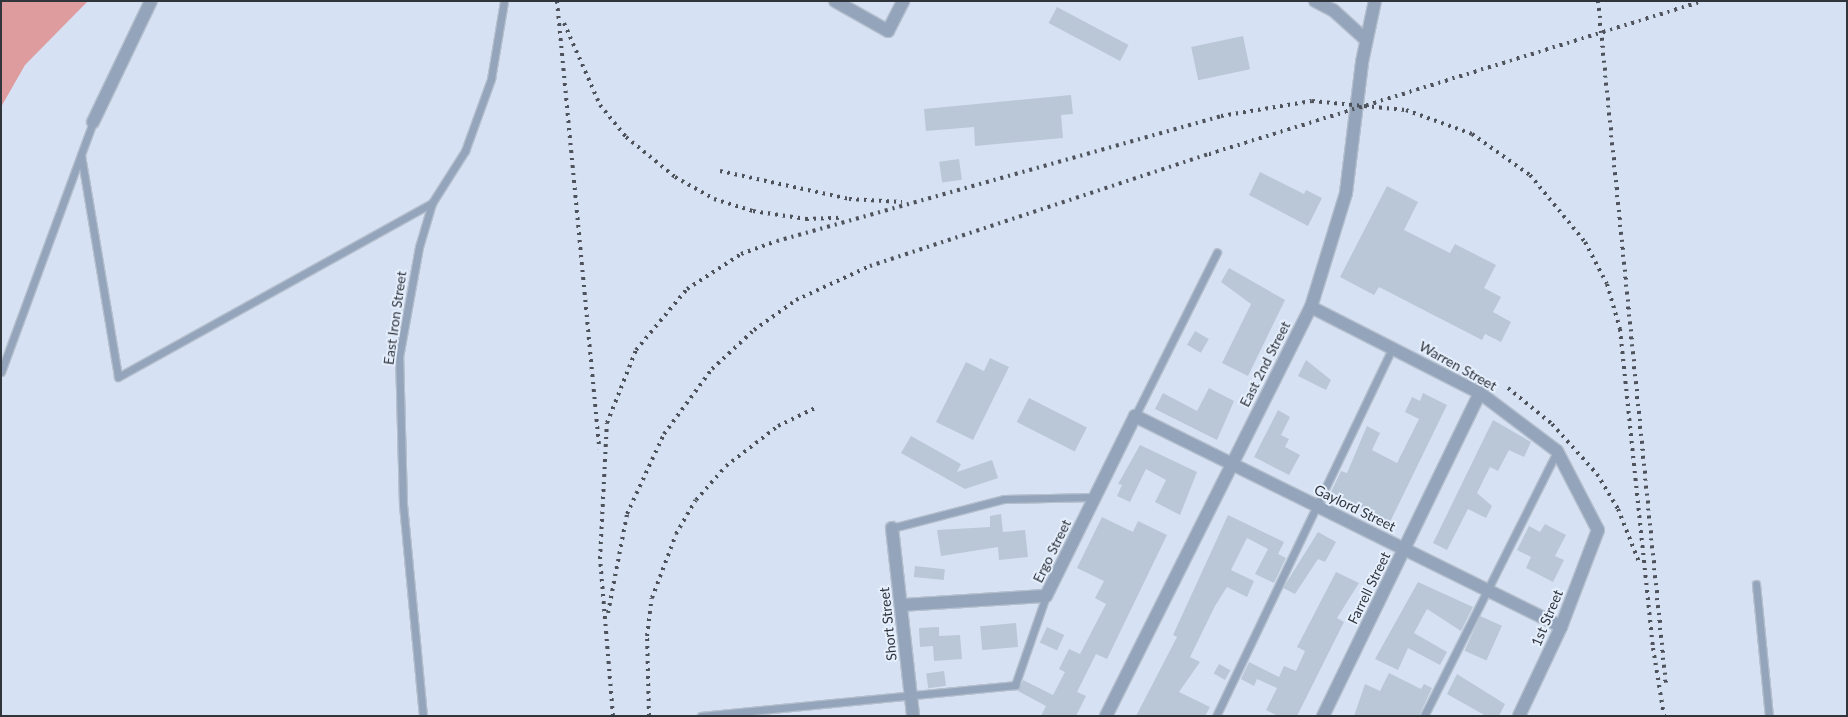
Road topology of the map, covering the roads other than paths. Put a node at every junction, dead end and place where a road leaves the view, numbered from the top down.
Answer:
1 (151, 1) edge
2 (504, 1) edge
3 (835, 1) edge
4 (902, 1) edge
5 (1315, 1) edge
6 (1375, 1) edge
7 (1365, 38) junction
8 (93, 122) joint
9 (80, 155) junction
10 (432, 203) junction
11 (1217, 252) dead end
12 (1311, 307) junction
13 (1393, 347) junction
14 (1, 372) edge
15 (1480, 393) junction
16 (1135, 416) junction
17 (1557, 451) junction
18 (1232, 464) junction
19 (1095, 497) junction
20 (1319, 507) junction
21 (892, 528) joint
22 (1598, 530) joint
23 (1404, 550) junction
24 (1756, 584) dead end
25 (1486, 590) junction
26 (1046, 596) junction
27 (902, 605) junction
28 (1561, 627) junction
29 (911, 696) junction
30 (423, 716) edge
31 (702, 716) edge
32 (913, 716) edge
33 (1106, 716) edge
34 (1216, 716) edge
35 (1323, 716) edge
36 (1424, 716) edge
37 (1519, 716) edge
38 (1770, 716) edge

1 - 8 street
2 - 10 lane, East Iron Street
3 - 4 street
5 - 7 street
6 - 7 street, East 2nd Street
7 - 12 street, East 2nd Street
8 - 9 lane
9 - 10 lane
9 - 14 lane
10 - 30 lane, East Iron Street
11 - 16 lane
12 - 13 street, Warren Street
12 - 18 street, East 2nd Street
13 - 15 street, Warren Street
13 - 20 lane
15 - 17 street, Warren Street
15 - 23 street, Farrell Street
16 - 18 street, Gaylord Street
16 - 19 street, Ergo Street
17 - 22 street, Warren Street
17 - 25 lane
18 - 20 street, Gaylord Street
18 - 33 street, East 2nd Street
19 - 21 lane
19 - 26 street, Ergo Street
20 - 23 street, Gaylord Street
20 - 34 lane
21 - 27 street, Short Street
22 - 28 street, 1st Street
23 - 25 street, Gaylord Street
23 - 35 street, Farrell Street
24 - 38 lane
25 - 28 street, Gaylord Street
25 - 36 lane
26 - 27 street, Ergo Street
26 - 29 lane
27 - 29 street, Short Street
28 - 37 street, 1st Street
29 - 31 lane
29 - 32 street, Short Street

